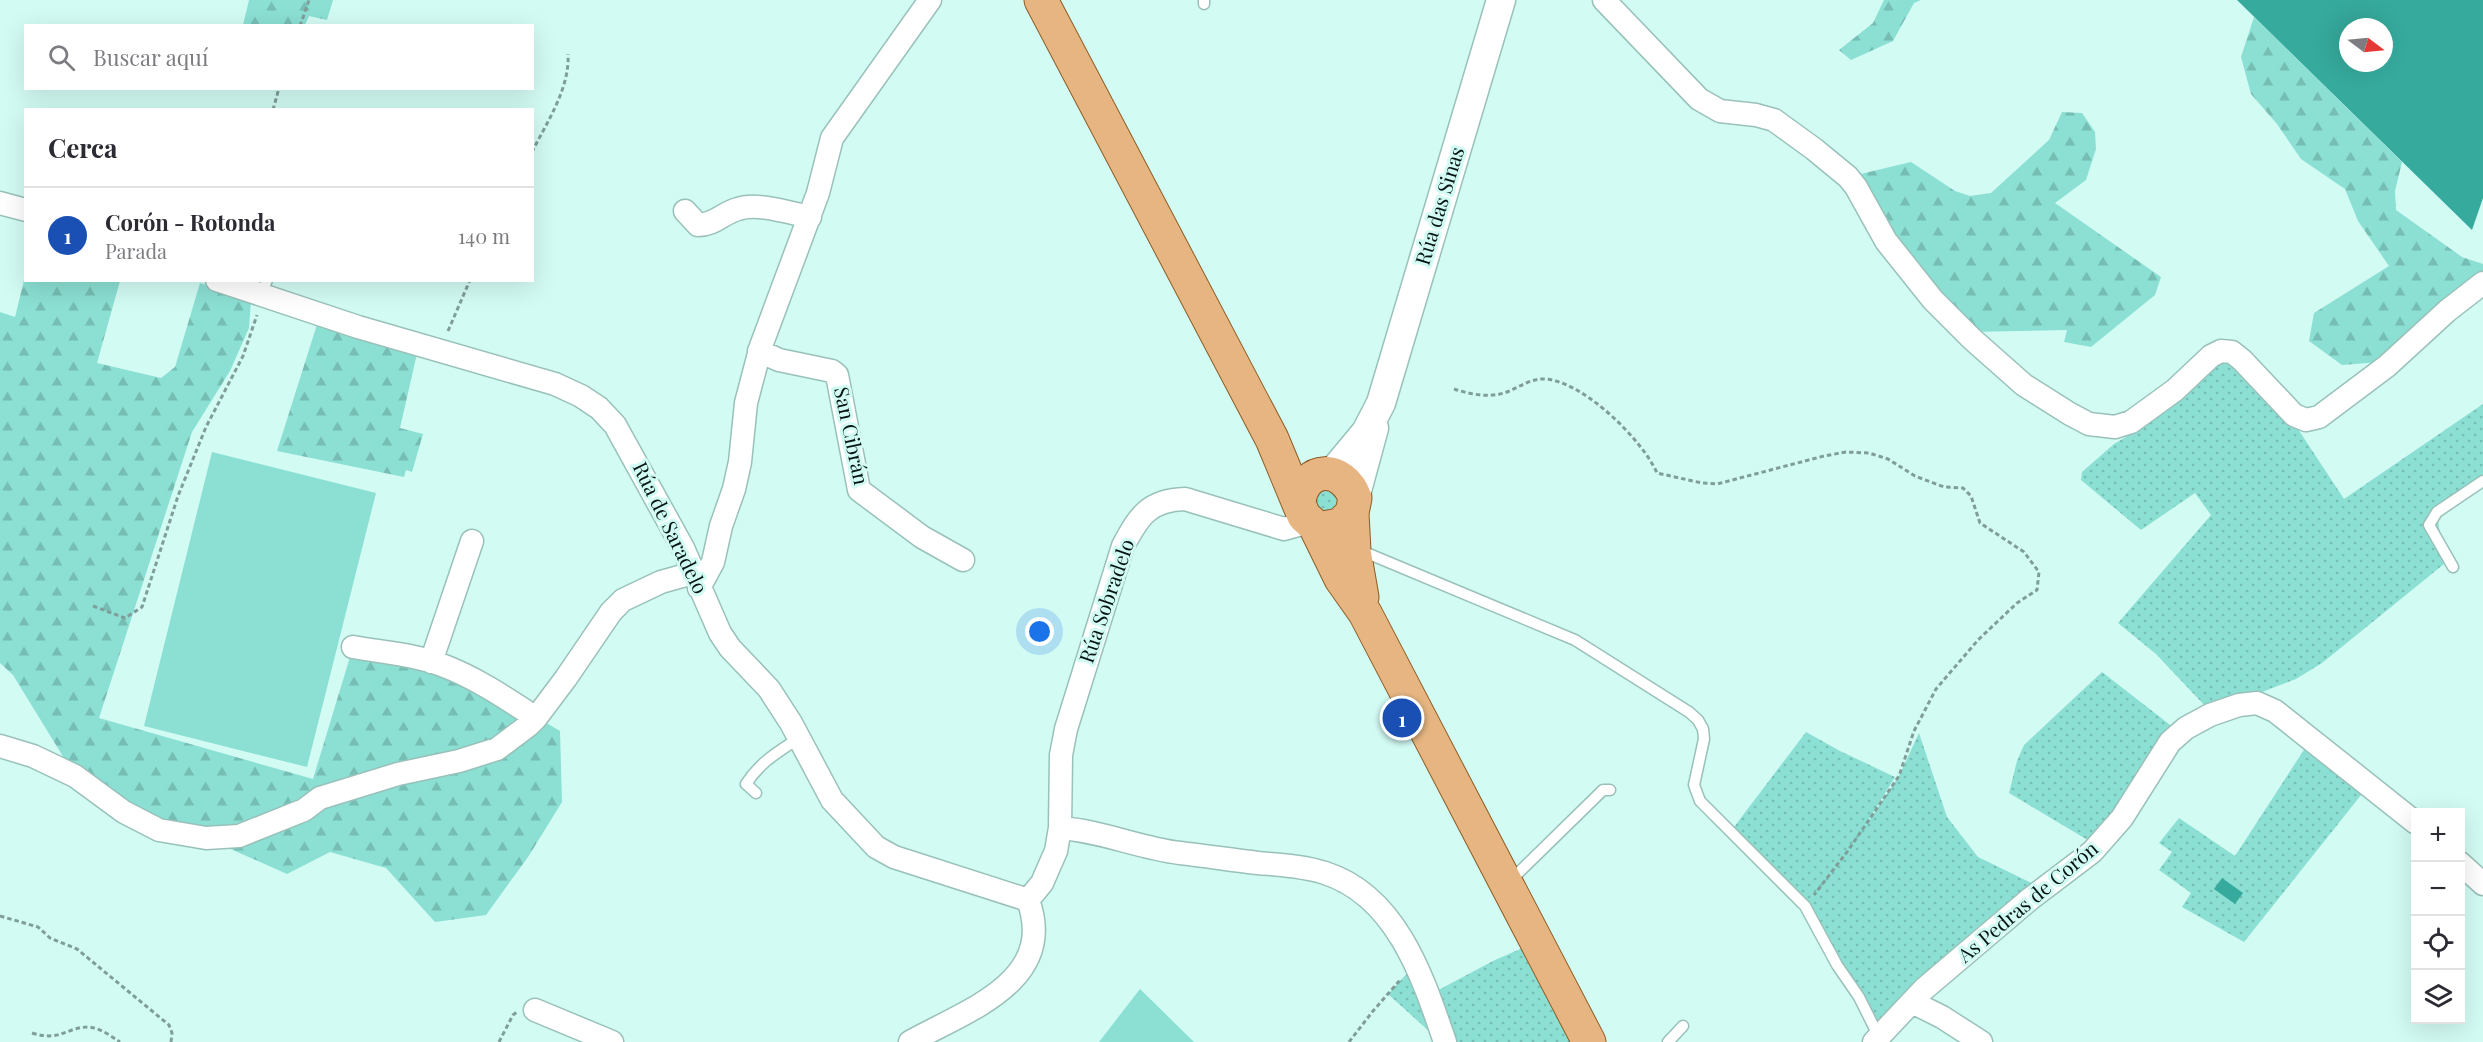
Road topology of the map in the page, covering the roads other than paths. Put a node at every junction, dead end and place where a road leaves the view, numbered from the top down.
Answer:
1 (930, 0) edge
2 (1041, 0) edge
3 (1501, 0) edge
4 (1604, 0) edge
5 (0, 203) edge
6 (24, 209) edge
7 (685, 211) dead end
8 (810, 217) junction
9 (229, 282) edge
10 (2483, 283) edge
11 (264, 288) edge
12 (759, 351) junction
13 (1377, 412) junction
14 (1272, 439) junction
15 (1326, 474) junction
16 (2483, 481) edge
17 (1353, 505) junction
18 (1308, 516) junction
19 (472, 541) dead end
20 (1354, 551) junction
21 (963, 560) dead end
22 (2453, 567) dead end
23 (696, 580) junction
24 (1365, 613) junction
25 (353, 647) dead end
26 (431, 662) junction
27 (536, 717) junction
28 (799, 738) junction
29 (0, 746) edge
30 (1610, 790) dead end
31 (756, 793) dead end
32 (2411, 820) edge
33 (1060, 828) junction
34 (2465, 868) edge
35 (2483, 884) edge
36 (1506, 885) junction
37 (1028, 900) junction
38 (1912, 1002) junction
39 (535, 1010) road end
40 (1683, 1026) dead end
41 (1876, 1039) edge
42 (612, 1042) edge
43 (910, 1042) edge
44 (1445, 1042) edge
45 (1589, 1042) edge
46 (1668, 1042) edge
47 (1981, 1042) edge

1 - 8 street
2 - 14 main road
3 - 13 street, Rúa das Sinas
4 - 10 street
5 - 6 street
7 - 8 street
8 - 12 street
9 - 11 street, Rúa de Saradelo
11 - 23 street, Rúa de Saradelo
12 - 21 street, San Cibrán
12 - 23 street
13 - 15 street, Rúa das Sinas
13 - 17 street, Rúa das Sinas
14 - 15 main road
14 - 18 main road
15 - 17 main road
15 - 18 main road
16 - 22 lane
17 - 18 main road
17 - 20 main road
18 - 24 main road
18 - 33 street, Rúa Sobradelo
19 - 26 street
20 - 24 main road
20 - 41 lane
23 - 27 street
23 - 28 street, Rúa de Saradelo
24 - 36 main road
25 - 26 street
26 - 27 street
27 - 29 street
28 - 31 lane
28 - 37 street, Rúa de Saradelo
30 - 36 lane
32 - 38 street, As Pedras de Corón
33 - 37 street, Rúa Sobradelo
33 - 44 street
34 - 35 street
36 - 45 main road
37 - 43 street
38 - 41 street, As Pedras de Corón
38 - 47 street
39 - 42 street
40 - 46 lane

